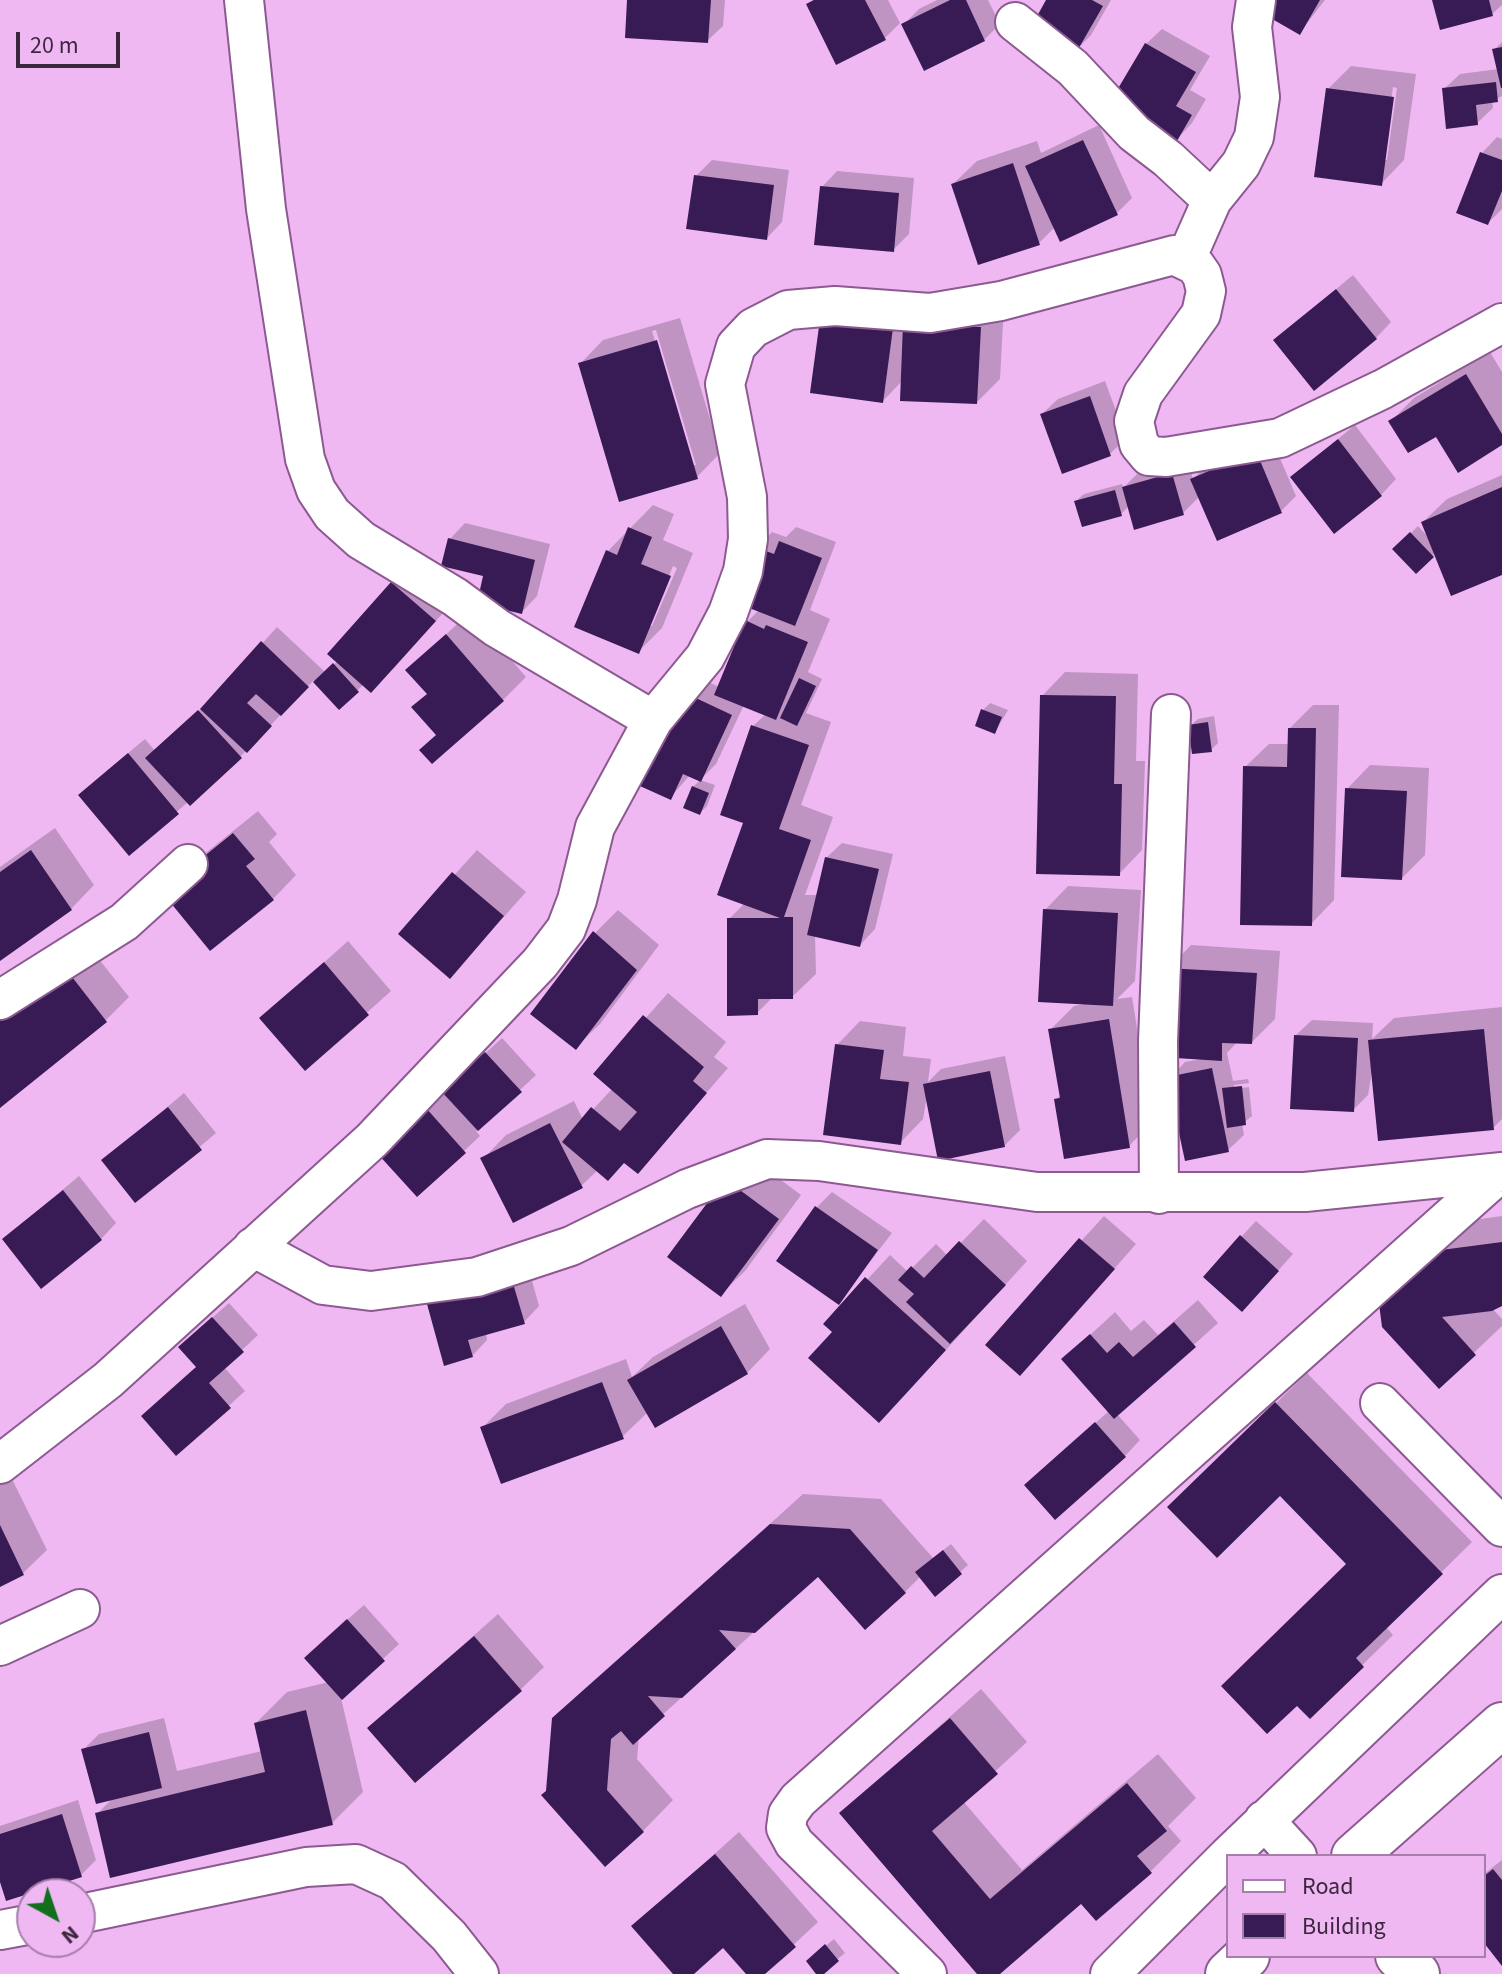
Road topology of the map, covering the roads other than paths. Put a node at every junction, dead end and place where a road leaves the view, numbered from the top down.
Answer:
1 (244, 0) edge
2 (1256, 0) edge
3 (1015, 22) dead end
4 (1212, 200) junction
5 (1186, 259) junction
6 (1502, 323) edge
7 (1171, 714) dead end
8 (653, 720) junction
9 (188, 864) dead end
10 (0, 1000) edge
11 (1502, 1172) edge
12 (1159, 1194) junction
13 (253, 1247) junction
14 (1380, 1403) dead end
15 (0, 1464) edge
16 (1502, 1527) edge
17 (1502, 1594) edge
18 (80, 1609) dead end
19 (0, 1646) edge
20 (1502, 1725) edge
21 (1264, 1820) junction
22 (1230, 1854) edge
23 (1295, 1854) edge
24 (1356, 1854) edge
25 (1226, 1858) edge
26 (96, 1911) edge
27 (1245, 1958) edge
28 (1400, 1958) edge
29 (479, 1974) edge
30 (927, 1974) edge
31 (1110, 1974) edge
32 (1228, 1974) edge
33 (1417, 1974) edge

1 - 8 street
2 - 4 street
3 - 4 street
4 - 5 street
5 - 6 street
5 - 8 street
7 - 12 street
8 - 13 street
9 - 10 street
11 - 12 street
11 - 30 street
12 - 13 street
13 - 15 street
14 - 16 street
17 - 21 street
18 - 19 street
20 - 24 main road
21 - 22 street
21 - 23 street
25 - 31 street
26 - 29 street
27 - 32 main road
28 - 33 main road

